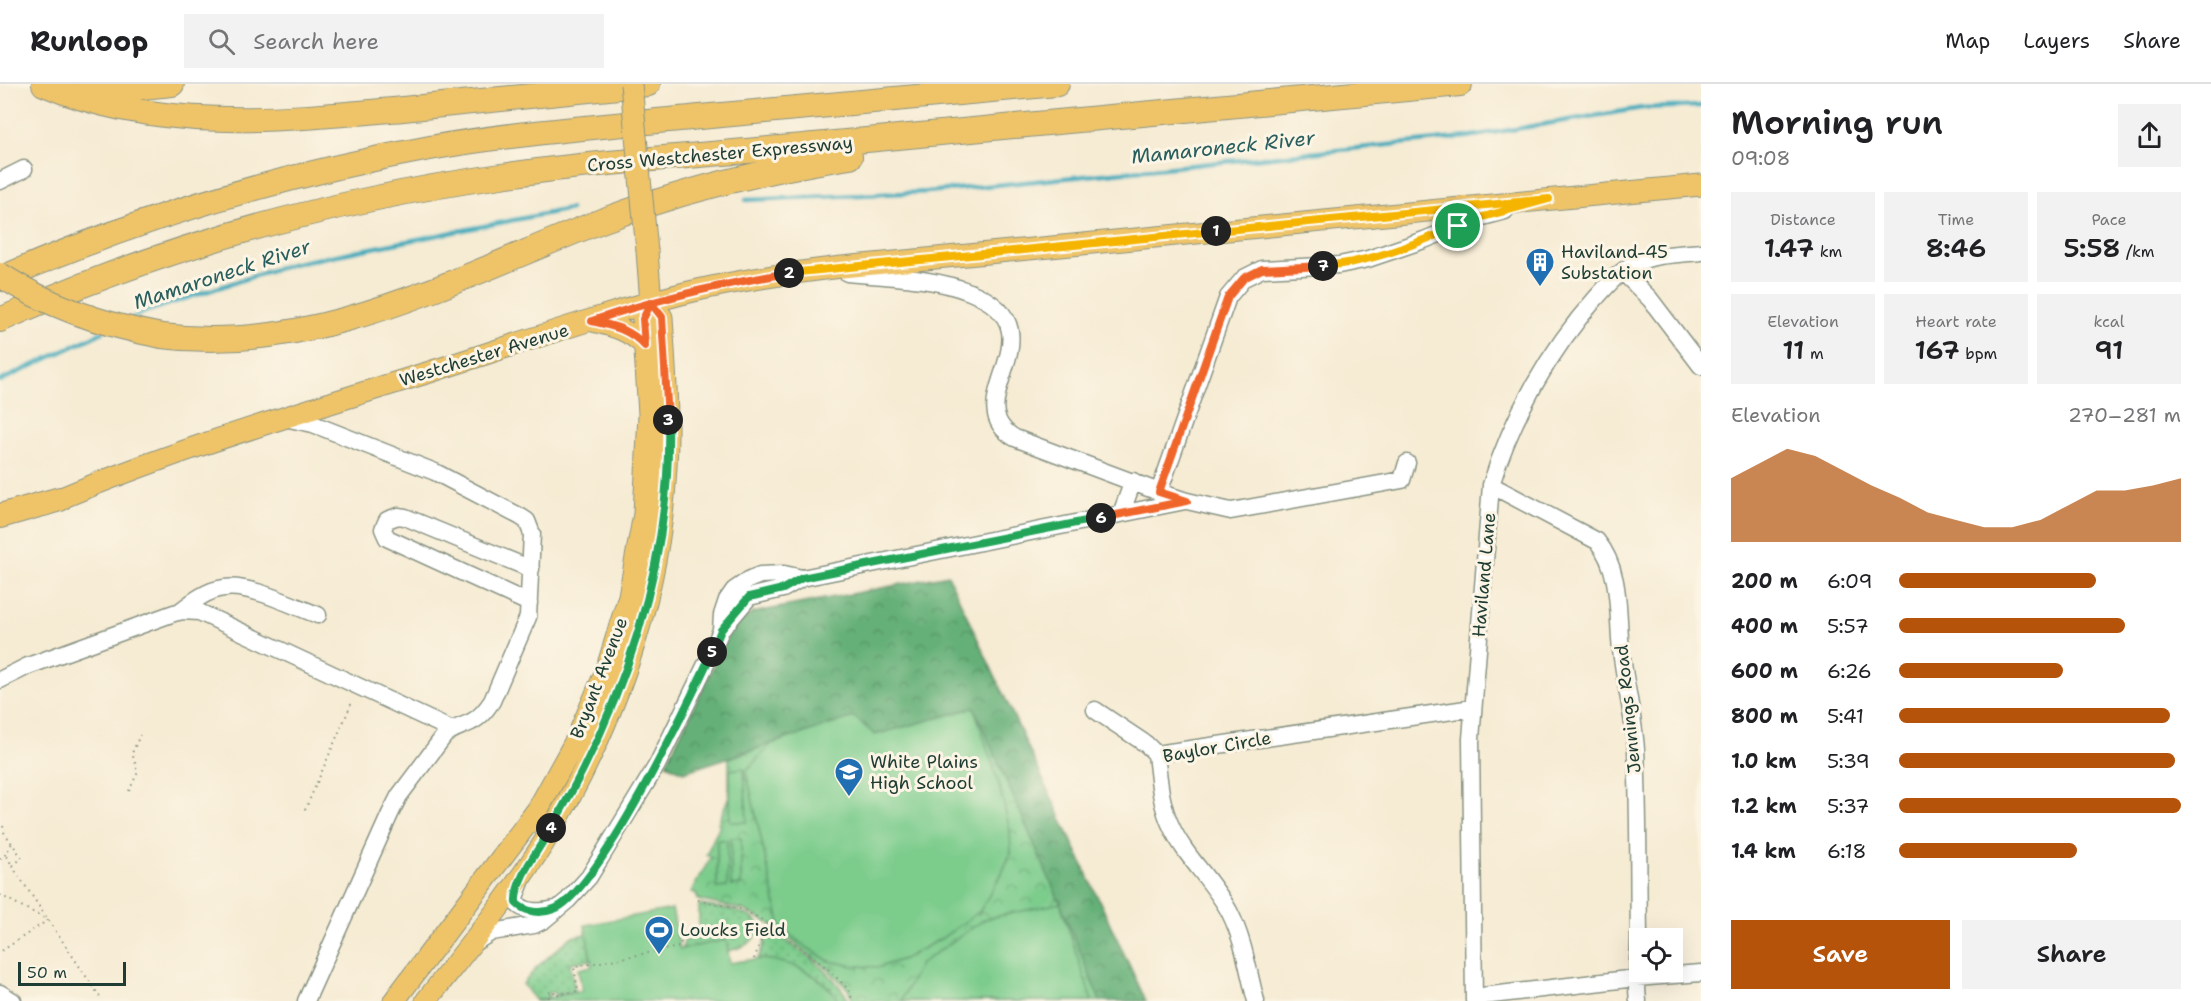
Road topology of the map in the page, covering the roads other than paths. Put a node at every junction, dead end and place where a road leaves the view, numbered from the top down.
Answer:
1 (44, 84) edge
2 (89, 84) edge
3 (172, 84) edge
4 (631, 84) edge
5 (648, 84) edge
6 (920, 84) edge
7 (1057, 84) edge
8 (1460, 84) edge
9 (1026, 87) junction
10 (1022, 125) junction
11 (24, 169) dead end
12 (0, 181) edge
13 (1701, 185) edge
14 (1549, 199) junction
15 (1701, 252) edge
16 (816, 270) junction
17 (1623, 272) junction
18 (0, 277) edge
19 (651, 303) junction
20 (0, 320) edge
21 (592, 321) junction
22 (645, 346) junction
23 (1701, 366) edge
24 (283, 417) junction
25 (1407, 463) dead end
26 (1133, 481) junction
27 (1491, 485) junction
28 (1159, 492) junction
29 (60, 499) junction
30 (1187, 501) junction
31 (1121, 514) junction
32 (0, 516) edge
33 (0, 524) edge
34 (531, 569) junction
35 (530, 603) junction
36 (178, 612) junction
37 (318, 615) dead end
38 (0, 680) edge
39 (1473, 708) junction
40 (1095, 710) dead end
41 (450, 729) junction
42 (1156, 754) junction
43 (526, 868) junction
44 (555, 909) junction
45 (1639, 928) edge
46 (468, 947) junction
47 (1701, 973) edge
48 (1683, 974) edge
49 (1629, 979) edge
50 (1636, 982) edge
51 (0, 993) edge
52 (1474, 999) edge
53 (14, 1001) edge
54 (306, 1001) edge
55 (394, 1001) edge
56 (426, 1001) edge
57 (1257, 1001) edge
58 (1638, 1001) edge

1 - 5 highway
2 - 3 highway
4 - 19 main road, Bryant Avenue, bridge
6 - 9 highway
7 - 9 highway, Cross Westchester Expressway
8 - 10 highway, Cross Westchester Expressway
9 - 18 highway, Cross Westchester Expressway
10 - 18 highway, bridge
10 - 20 highway, Cross Westchester Expressway
11 - 12 street
13 - 14 main road, Westchester Avenue
14 - 16 main road, Westchester Avenue
14 - 28 street
15 - 17 street, Haviland Lane
16 - 19 main road, Westchester Avenue
16 - 26 street
17 - 23 street
17 - 27 street, Haviland Lane
19 - 21 main road, Westchester Avenue
19 - 22 main road, Bryant Avenue
19 - 43 main road, Bryant Avenue
21 - 22 main road
21 - 24 main road, Westchester Avenue
22 - 55 main road, Bryant Avenue
24 - 29 main road, Westchester Avenue
24 - 34 street
25 - 30 street
26 - 28 street
26 - 31 street
27 - 39 street, Haviland Lane
27 - 45 street, Jennings Road
28 - 30 street
29 - 32 highway
29 - 33 main road, Westchester Avenue
30 - 31 street
31 - 44 street
34 - 35 street
34 - 35 street
35 - 41 street
36 - 37 street
36 - 38 street
36 - 41 street
39 - 42 street, Baylor Circle
39 - 52 street, Haviland Lane
40 - 42 street
41 - 54 street
42 - 57 street, Baylor Circle
43 - 44 street
43 - 46 main road, Bryant Avenue
44 - 46 street
46 - 56 main road, Bryant Avenue
47 - 48 street
49 - 52 street
50 - 58 street, Jennings Road
51 - 53 street

